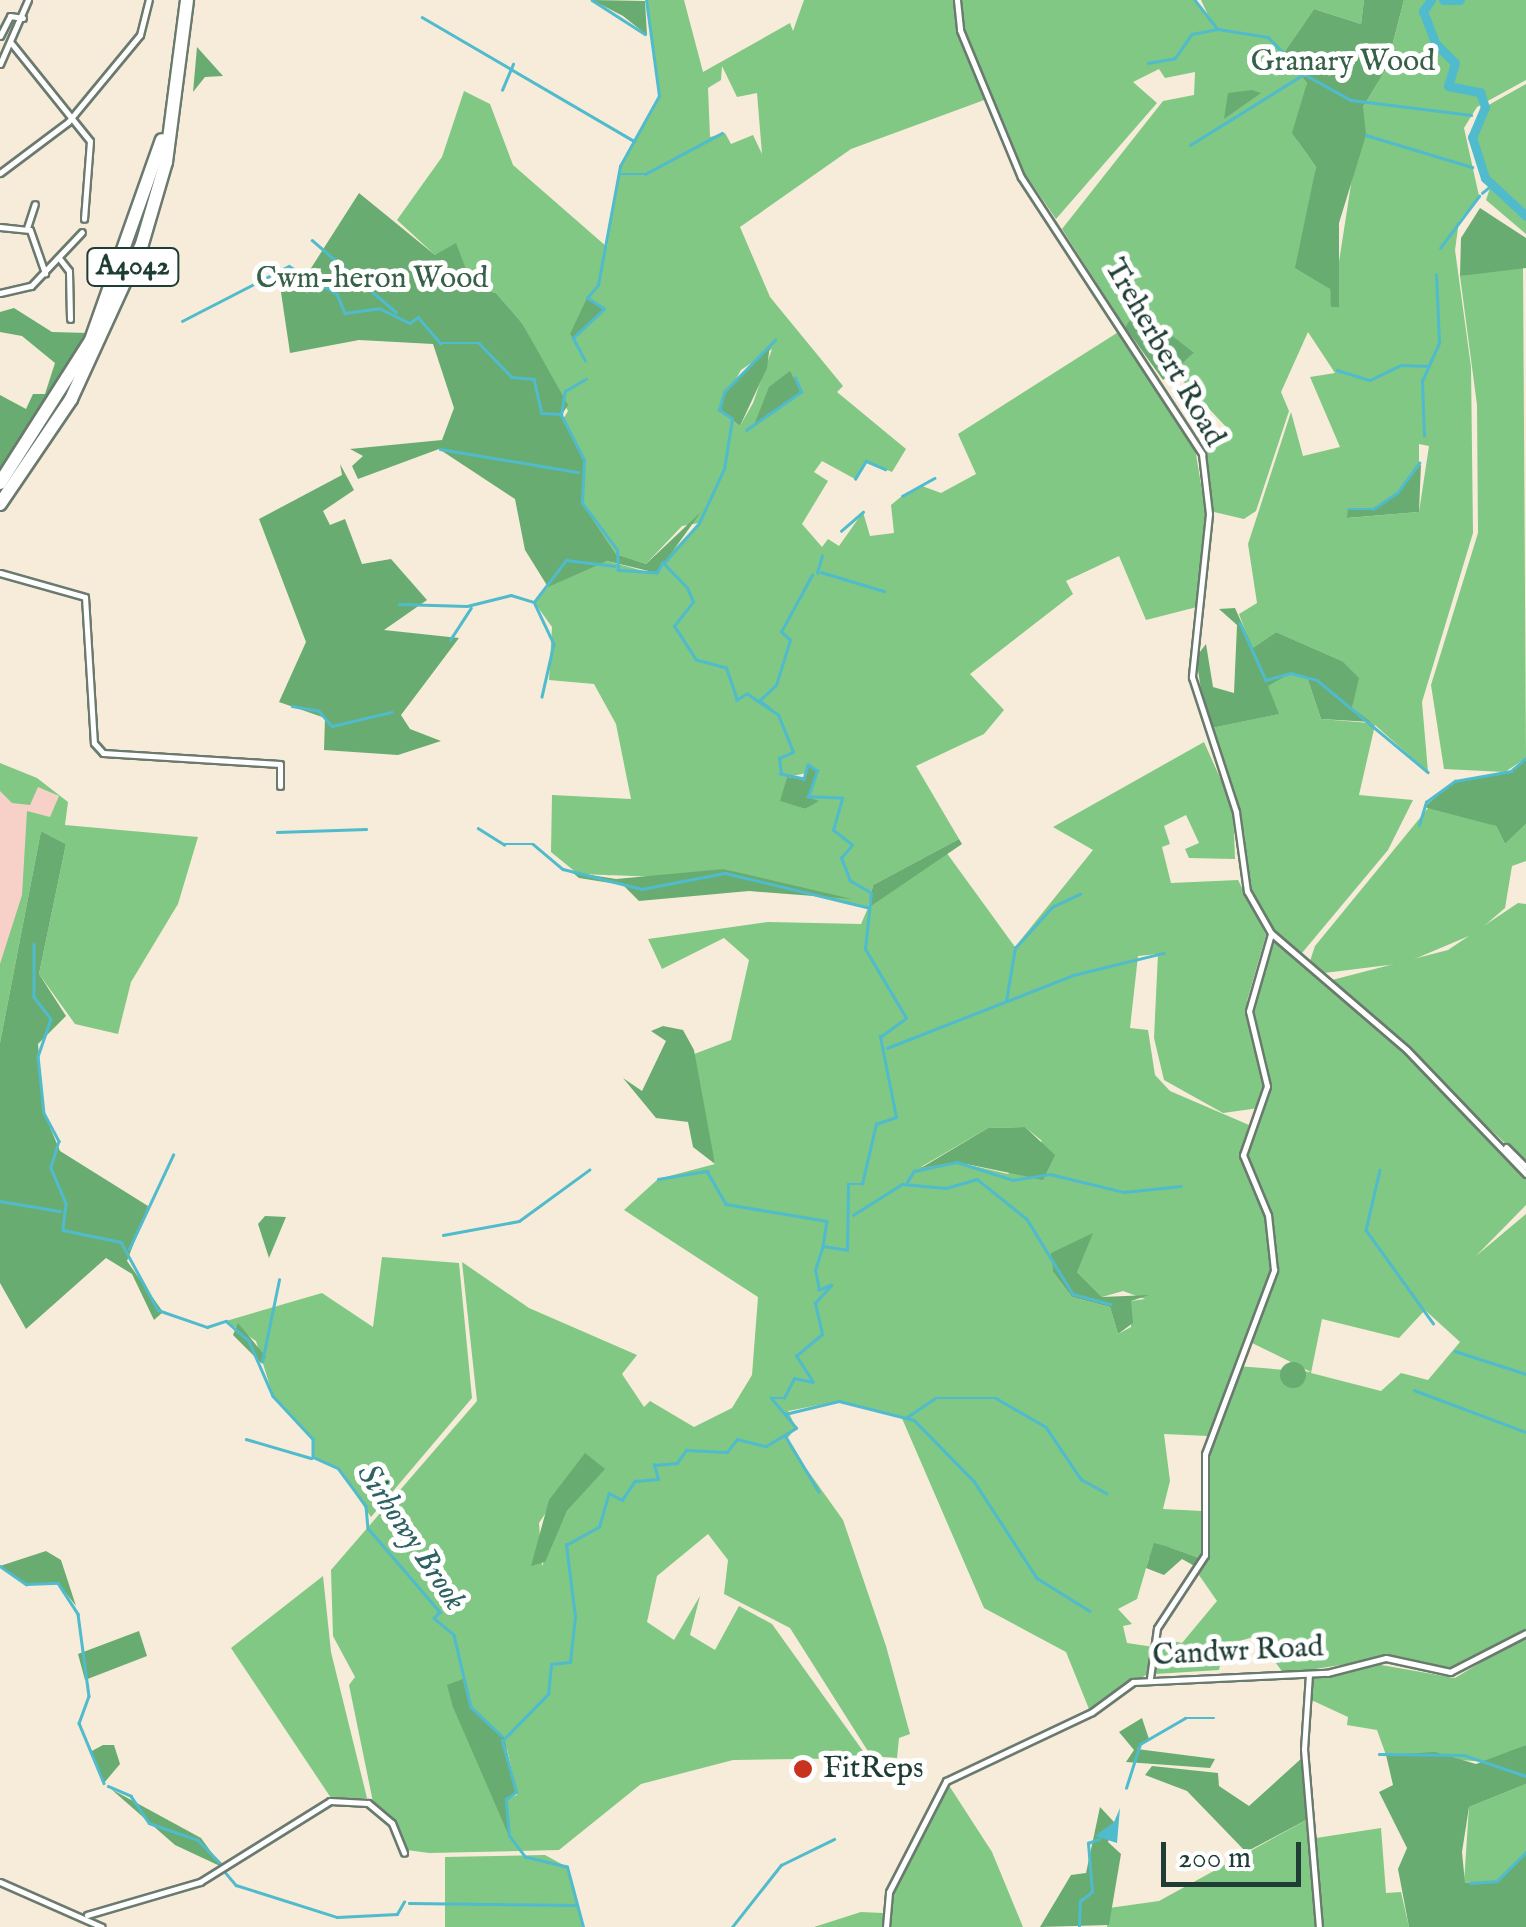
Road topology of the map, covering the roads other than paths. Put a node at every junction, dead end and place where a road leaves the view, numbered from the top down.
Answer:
1 (28, 0) edge
2 (149, 0) edge
3 (184, 0) edge
4 (957, 0) edge
5 (24, 18) junction
6 (0, 36) edge
7 (12, 44) junction
8 (0, 64) edge
9 (74, 113) junction
10 (0, 173) edge
11 (35, 204) dead end
12 (84, 218) dead end
13 (0, 228) edge
14 (26, 228) junction
15 (82, 232) dead end
16 (58, 258) junction
17 (45, 274) junction
18 (0, 293) edge
19 (70, 306) junction
20 (60, 311) dead end
21 (70, 319) dead end
22 (0, 483) edge
23 (0, 504) edge
24 (0, 573) edge
25 (280, 786) dead end
26 (1271, 933) junction
27 (1495, 1140) junction
28 (1526, 1167) edge
29 (1526, 1174) edge
30 (1526, 1632) edge
31 (1309, 1674) junction
32 (1150, 1678) junction
33 (404, 1853) dead end
34 (0, 1882) edge
35 (87, 1915) junction
36 (102, 1927) edge
37 (886, 1927) edge
38 (1319, 1927) edge

1 - 5 street
2 - 9 street
3 - 22 highway, A4042
3 - 23 highway, A4042
4 - 26 street, Treherbert Road
5 - 6 street
5 - 7 street
7 - 8 street
7 - 9 street
9 - 10 street
9 - 12 street
11 - 14 street
13 - 14 street
14 - 17 street
15 - 16 street
16 - 17 street
16 - 19 street
17 - 18 street
19 - 20 street
19 - 21 street
24 - 25 street
26 - 27 street, Treherbert Road
26 - 32 street
27 - 28 street
27 - 29 street, Treherbert Road
30 - 31 street, Candwr Road
31 - 32 street, Candwr Road
31 - 38 street
32 - 37 street, Candwr Road
33 - 35 street
34 - 35 street
35 - 36 street

